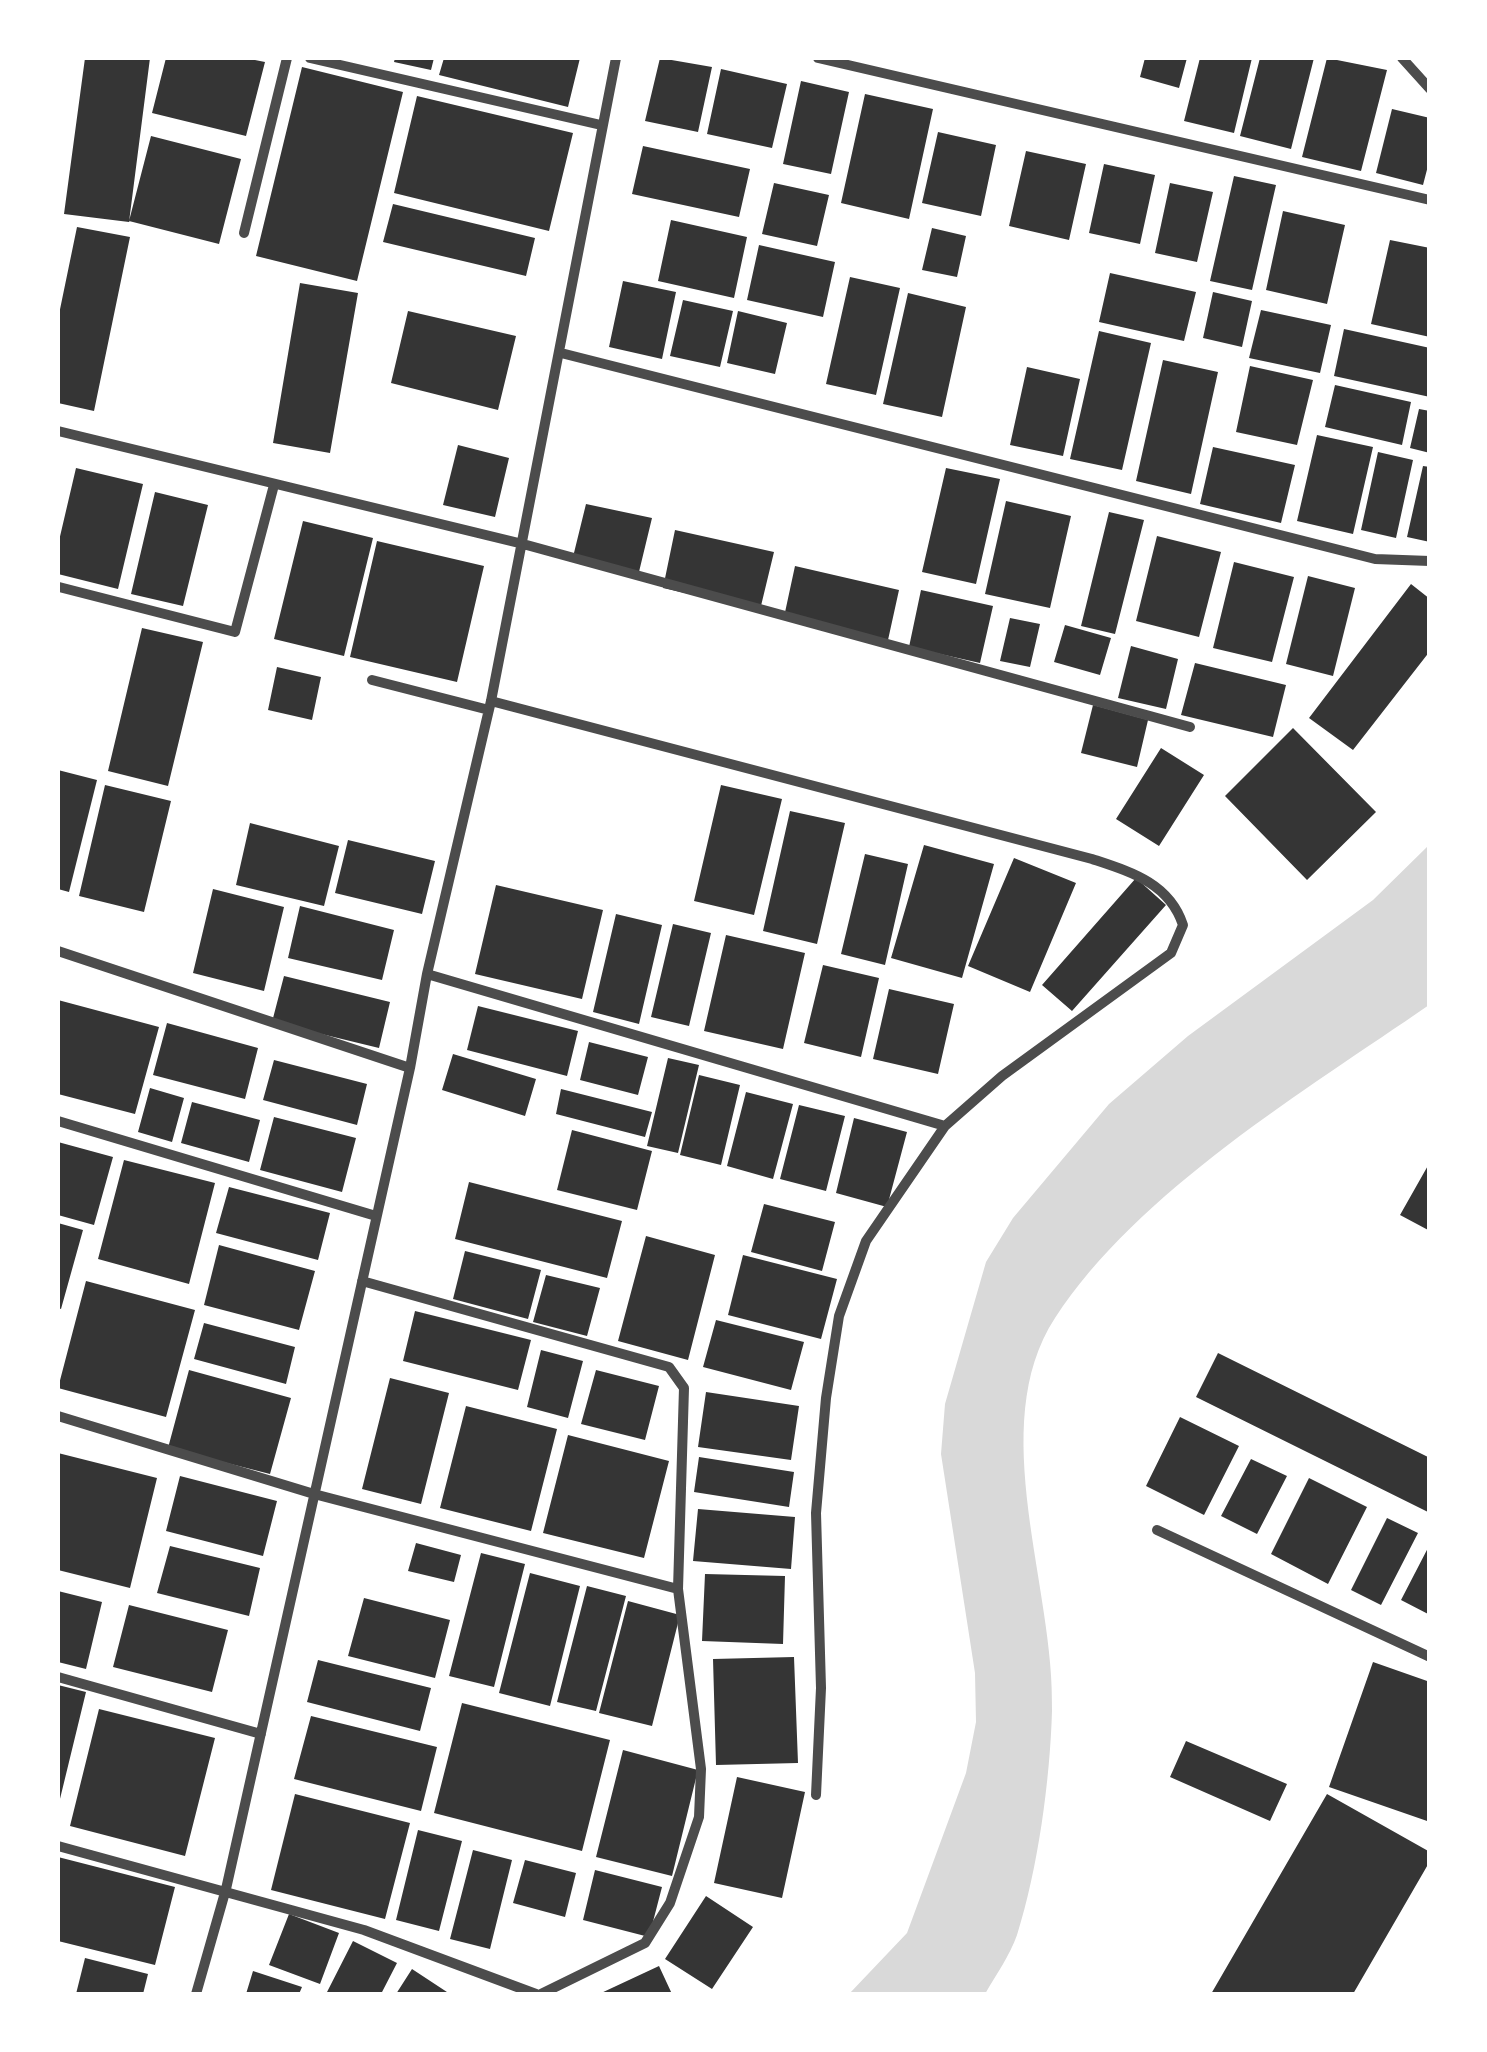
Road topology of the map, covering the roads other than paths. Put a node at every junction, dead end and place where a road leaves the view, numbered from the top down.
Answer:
1 (287, 58) edge
2 (310, 58) edge
3 (616, 58) edge
4 (818, 58) edge
5 (1402, 58) edge
6 (1430, 89) edge
7 (601, 126) junction
8 (1430, 200) edge
9 (244, 233) dead end
10 (561, 353) junction
11 (58, 431) edge
12 (274, 485) junction
13 (522, 544) junction
14 (1430, 561) edge
15 (59, 586) edge
16 (372, 680) dead end
17 (490, 705) junction
18 (1190, 727) dead end
19 (58, 952) edge
20 (426, 974) junction
21 (410, 1068) junction
22 (58, 1120) edge
23 (945, 1126) junction
24 (376, 1216) junction
25 (362, 1280) junction
26 (58, 1416) edge
27 (314, 1494) junction
28 (1157, 1530) dead end
29 (678, 1590) junction
30 (1430, 1657) edge
31 (58, 1677) edge
32 (261, 1734) junction
33 (816, 1795) dead end
34 (58, 1846) edge
35 (226, 1889) junction
36 (196, 1994) edge
37 (538, 1994) edge

1 - 9 street
2 - 7 street
3 - 7 street
4 - 8 street
5 - 6 street
7 - 10 street
10 - 13 street
10 - 14 street
11 - 12 street
12 - 13 street
12 - 15 street
13 - 17 street
13 - 18 street
16 - 17 street
17 - 20 street
17 - 23 street
19 - 21 street
20 - 21 street
20 - 23 street
21 - 24 street
22 - 24 street
23 - 33 street
24 - 25 street
25 - 27 street
25 - 29 street
26 - 27 street
27 - 29 street
27 - 32 street
28 - 30 street
29 - 37 street
31 - 32 street
32 - 35 street
34 - 35 street
35 - 36 street
35 - 37 street

